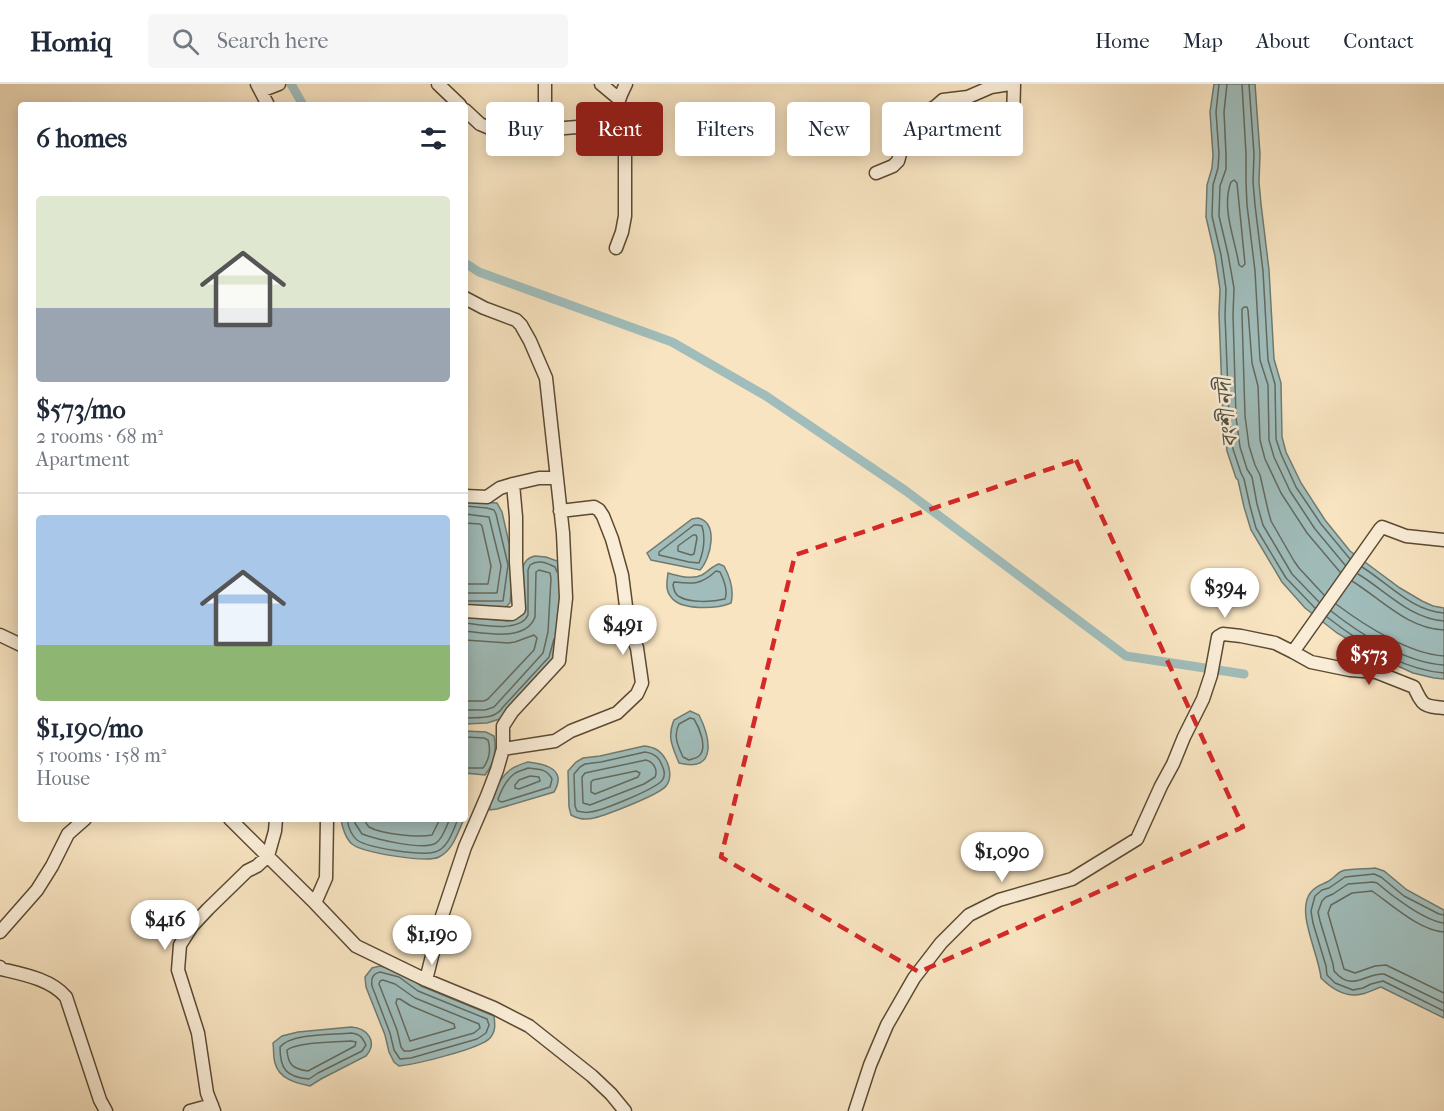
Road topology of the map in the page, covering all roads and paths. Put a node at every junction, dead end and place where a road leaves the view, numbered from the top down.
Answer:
1 (279, 84) edge
2 (438, 84) edge
3 (545, 84) edge
4 (601, 84) edge
5 (626, 84) edge
6 (1012, 84) edge
7 (261, 88) edge
8 (619, 99) junction
9 (267, 102) edge
10 (457, 102) edge
11 (545, 102) edge
12 (618, 102) edge
13 (1012, 102) edge
14 (468, 113) edge
15 (486, 126) edge
16 (625, 156) edge
17 (876, 173) dead end
18 (616, 248) dead end
19 (468, 300) edge
20 (556, 478) junction
21 (513, 484) junction
22 (468, 496) edge
23 (560, 511) junction
24 (1444, 540) edge
25 (468, 611) edge
26 (0, 635) edge
27 (18, 644) edge
28 (1295, 649) junction
29 (1444, 708) edge
30 (503, 749) junction
31 (82, 822) edge
32 (233, 822) edge
33 (276, 822) edge
34 (327, 822) edge
35 (268, 856) junction
36 (315, 903) junction
37 (0, 932) edge
38 (0, 967) edge
39 (426, 980) junction
40 (213, 1108) edge
41 (106, 1111) edge
42 (190, 1111) edge
43 (625, 1111) edge
44 (855, 1111) edge

1 - 7 street
2 - 10 street
3 - 11 street
4 - 8 street
5 - 8 street
6 - 13 street
6 - 17 street
7 - 9 street
8 - 12 street
14 - 15 street
16 - 18 street
19 - 20 street
20 - 21 street
20 - 23 street
21 - 22 street
21 - 25 street
23 - 30 street
23 - 30 street
24 - 28 street
26 - 27 street
28 - 29 street
28 - 44 street
30 - 39 street
31 - 37 street
32 - 35 street
33 - 35 street
34 - 36 street
35 - 36 street
35 - 40 street
36 - 39 street
38 - 41 street
39 - 43 street
40 - 42 street

